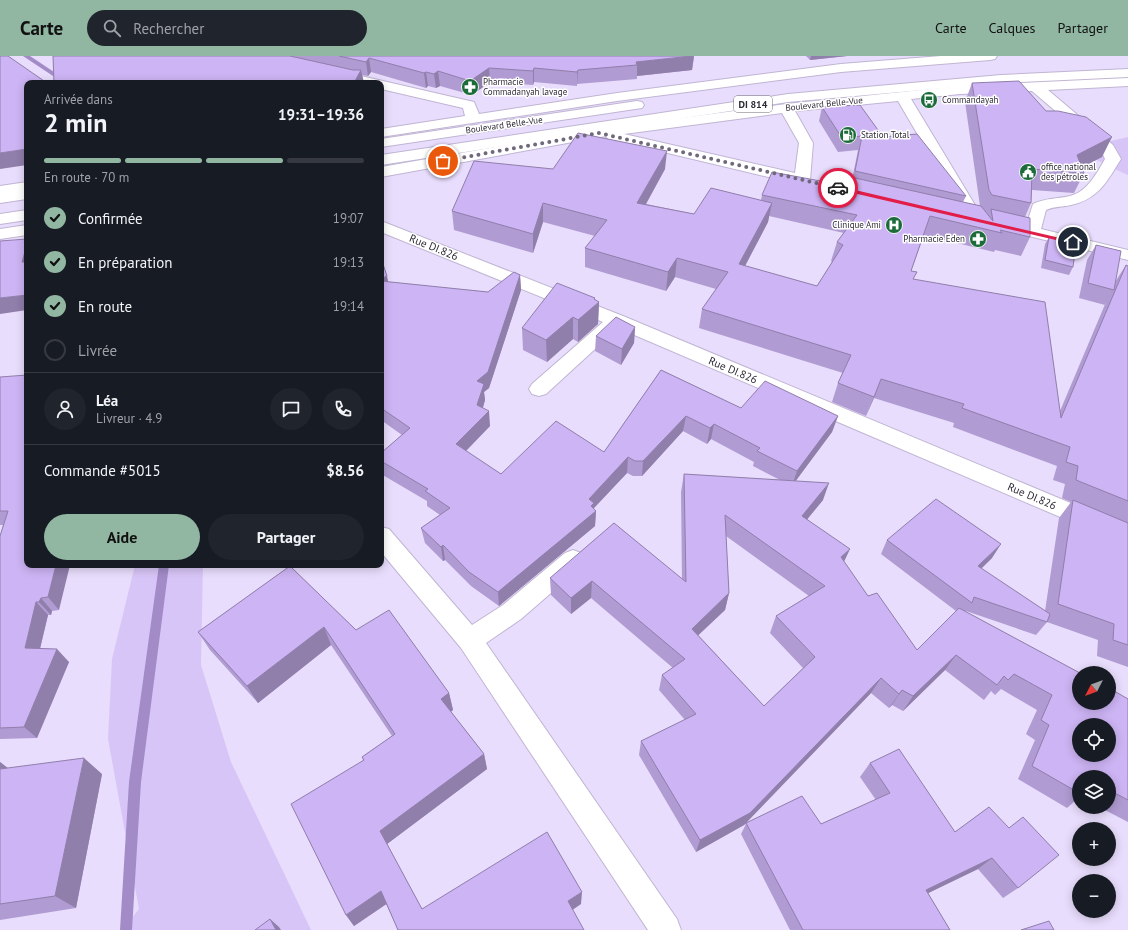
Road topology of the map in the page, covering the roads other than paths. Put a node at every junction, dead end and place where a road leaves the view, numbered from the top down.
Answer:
1 (993, 60) edge
2 (323, 71) edge
3 (1128, 73) edge
4 (361, 80) edge
5 (1128, 82) edge
6 (384, 85) edge
7 (1035, 86) junction
8 (902, 96) junction
9 (786, 108) junction
10 (472, 119) junction
11 (384, 133) edge
12 (599, 133) junction
13 (384, 143) edge
14 (384, 160) edge
15 (384, 171) edge
16 (24, 187) edge
17 (0, 191) edge
18 (24, 194) edge
19 (0, 198) edge
20 (953, 214) edge
21 (24, 215) edge
22 (0, 219) edge
23 (976, 220) junction
24 (384, 227) edge
25 (24, 230) edge
26 (1032, 233) junction
27 (0, 234) edge
28 (1128, 255) edge
29 (616, 320) junction
30 (539, 389) dead end
31 (1128, 538) edge
32 (384, 540) edge
33 (588, 548) edge
34 (470, 640) junction
35 (666, 930) edge

1 - 10 street, Boulevard Belle-Vue
1 - 13 street, Boulevard Belle-Vue / DI 814
2 - 4 street
3 - 14 street, Boulevard Belle-Vue / DI 814
5 - 7 street, Boulevard Belle-Vue
6 - 10 street
7 - 8 street, Boulevard Belle-Vue
7 - 26 street
8 - 9 street, Boulevard Belle-Vue
8 - 23 street
9 - 12 street, Boulevard Belle-Vue
9 - 12 street
10 - 11 street, Boulevard Belle-Vue
12 - 15 street, Boulevard Belle-Vue
16 - 17 street
18 - 19 street
20 - 23 street
21 - 22 street
23 - 26 street
24 - 29 street, Rue DI.826
25 - 27 street
26 - 28 street
29 - 30 street
29 - 31 street, Rue DI.826
32 - 34 street
33 - 34 street
34 - 35 street

